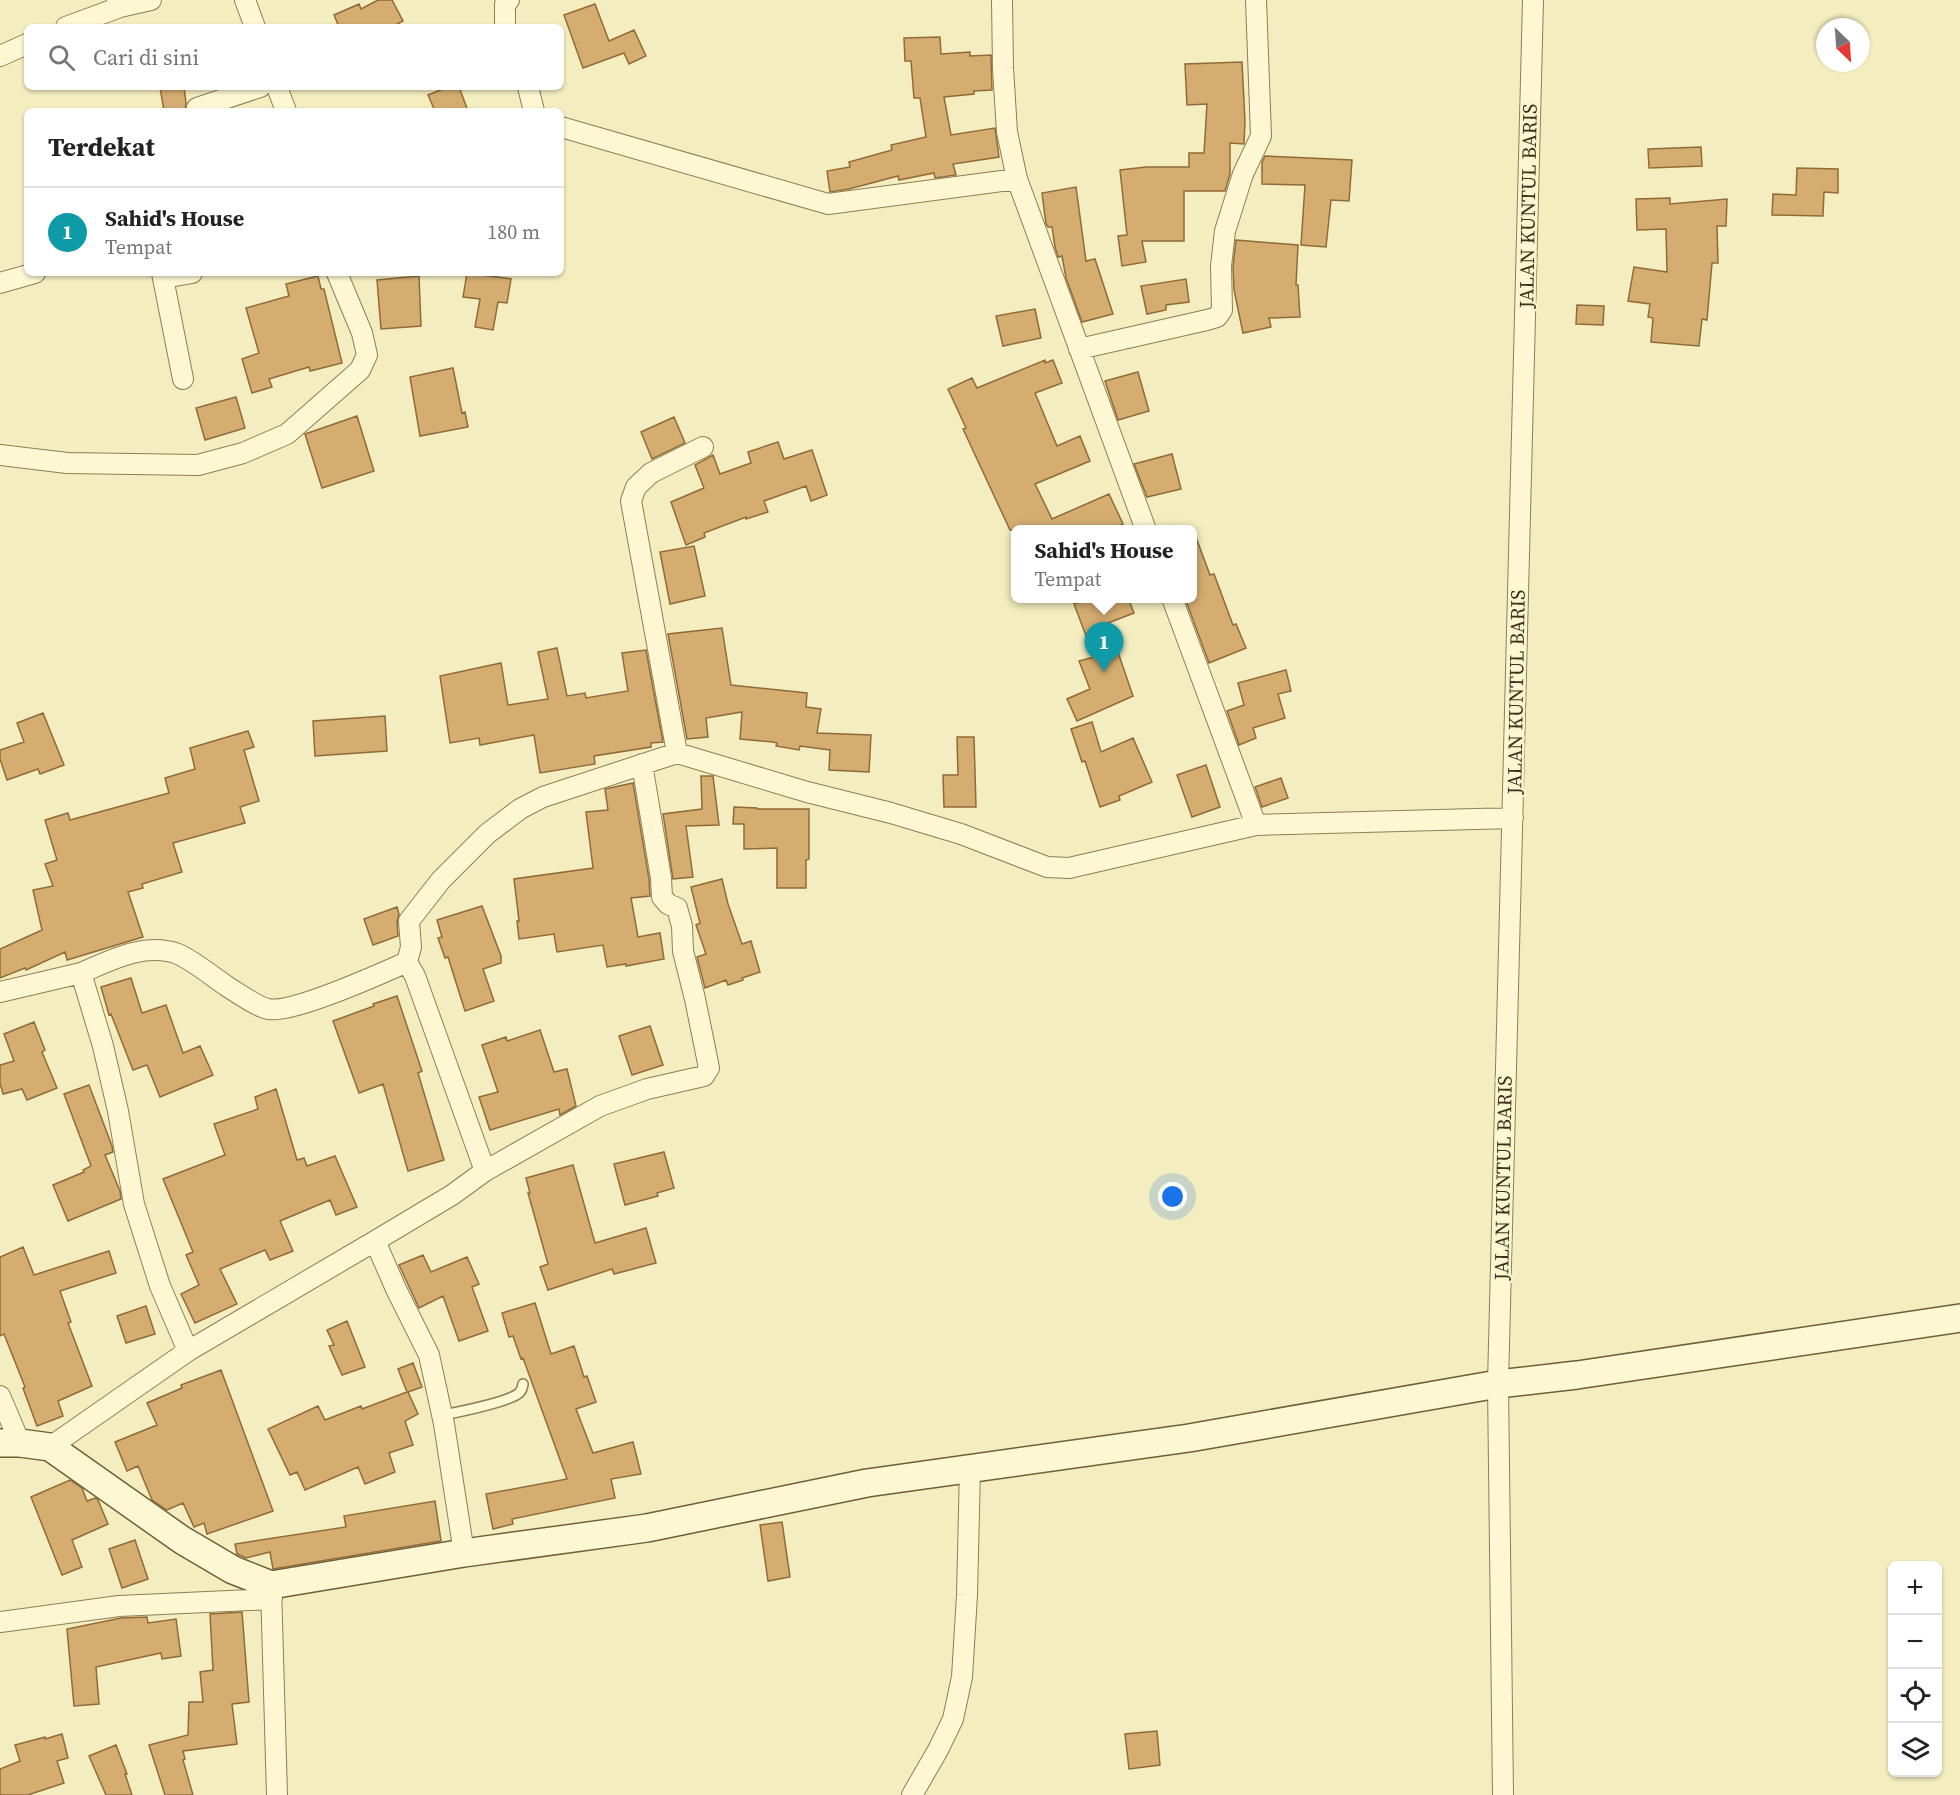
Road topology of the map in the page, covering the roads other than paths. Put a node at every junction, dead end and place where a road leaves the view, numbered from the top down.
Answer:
1 (151, 0) edge
2 (245, 0) edge
3 (509, 0) edge
4 (1002, 0) edge
5 (1256, 0) edge
6 (1533, 0) edge
7 (119, 3) edge
8 (73, 24) edge
9 (254, 24) edge
10 (505, 24) edge
11 (24, 45) edge
12 (0, 56) edge
13 (251, 90) edge
14 (278, 90) edge
15 (529, 90) edge
16 (197, 108) dead end
17 (285, 108) edge
18 (533, 108) edge
19 (564, 128) edge
20 (1017, 179) junction
21 (24, 276) edge
22 (164, 276) edge
23 (338, 276) edge
24 (0, 283) edge
25 (1079, 349) junction
26 (183, 379) dead end
27 (703, 447) dead end
28 (0, 455) edge
29 (1144, 525) edge
30 (1174, 603) edge
31 (677, 753) junction
32 (642, 764) junction
33 (1512, 818) junction
34 (1256, 825) junction
35 (407, 962) junction
36 (81, 973) junction
37 (0, 992) edge
38 (485, 1171) junction
39 (375, 1241) junction
40 (1960, 1318) edge
41 (188, 1351) junction
42 (523, 1384) dead end
43 (1498, 1384) junction
44 (0, 1396) edge
45 (443, 1415) junction
46 (10, 1443) edge
47 (50, 1447) junction
48 (970, 1469) junction
49 (464, 1553) junction
50 (272, 1592) junction
51 (0, 1623) edge
52 (277, 1795) edge
53 (912, 1795) edge
54 (1503, 1795) edge

1 - 7 street
2 - 9 street
3 - 10 street
4 - 20 street
5 - 25 street
6 - 33 street, JALAN KUNTUL BARIS
7 - 8 street
11 - 12 street
13 - 16 street
14 - 17 street
15 - 18 street
19 - 20 street
20 - 25 street
21 - 24 street
22 - 26 street
23 - 28 street
25 - 29 street
27 - 31 street
30 - 34 street
31 - 32 street
31 - 34 street
32 - 35 street
32 - 38 street
33 - 34 street
33 - 43 street, JALAN KUNTUL BARIS
35 - 36 street
35 - 38 street
36 - 37 street
36 - 41 street
38 - 39 street
39 - 41 street
39 - 45 street
40 - 43 street
41 - 47 street
42 - 45 lane
43 - 48 street
43 - 54 street, JALAN KUNTUL BARIS
44 - 46 street
45 - 49 street
46 - 47 street
47 - 50 street
48 - 49 street
48 - 53 street
49 - 50 street
50 - 51 street
50 - 52 street

